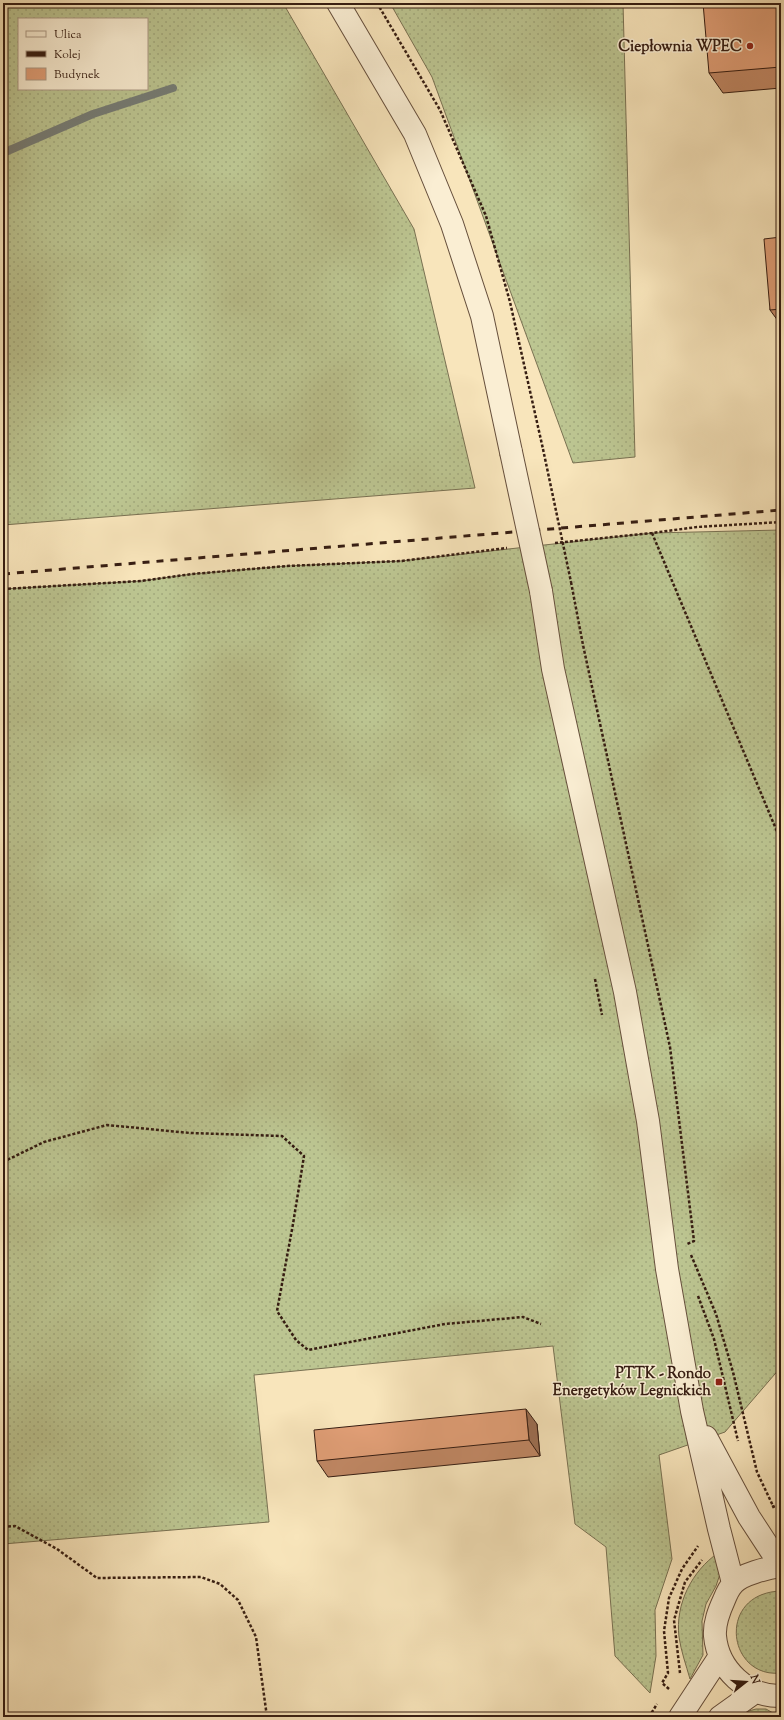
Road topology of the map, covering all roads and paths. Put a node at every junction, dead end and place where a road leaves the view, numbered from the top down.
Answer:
1 (338, 3) edge
2 (543, 449) dead end
3 (781, 522) edge
4 (652, 533) junction
5 (563, 542) junction
6 (552, 544) dead end
7 (515, 547) dead end
8 (3, 589) edge
9 (781, 841) edge
10 (595, 978) dead end
11 (603, 1017) dead end
12 (3, 1162) edge
13 (680, 1245) dead end
14 (698, 1294) dead end
15 (541, 1324) dead end
16 (692, 1411) junction
17 (738, 1442) dead end
18 (781, 1503) edge
19 (749, 1517) junction
20 (3, 1527) edge
21 (719, 1529) junction
22 (781, 1566) edge
23 (686, 1582) dead end
24 (733, 1583) junction
25 (720, 1656) junction
26 (755, 1692) junction
27 (781, 1696) edge
28 (689, 1705) edge
29 (267, 1717) edge
30 (720, 1717) edge

1 - 16 street, bridge
2 - 5 path, bridge
3 - 4 path
4 - 5 path
4 - 9 path
5 - 6 path
5 - 13 path, bridge
7 - 8 path
10 - 11 path
12 - 15 path
14 - 17 path
16 - 19 street
16 - 21 street
18 - 19 path
19 - 22 street
20 - 29 path
21 - 24 street
21 - 28 path
22 - 24 street
23 - 28 path
24 - 25 street
25 - 26 street
25 - 28 street
26 - 27 street
26 - 30 street

